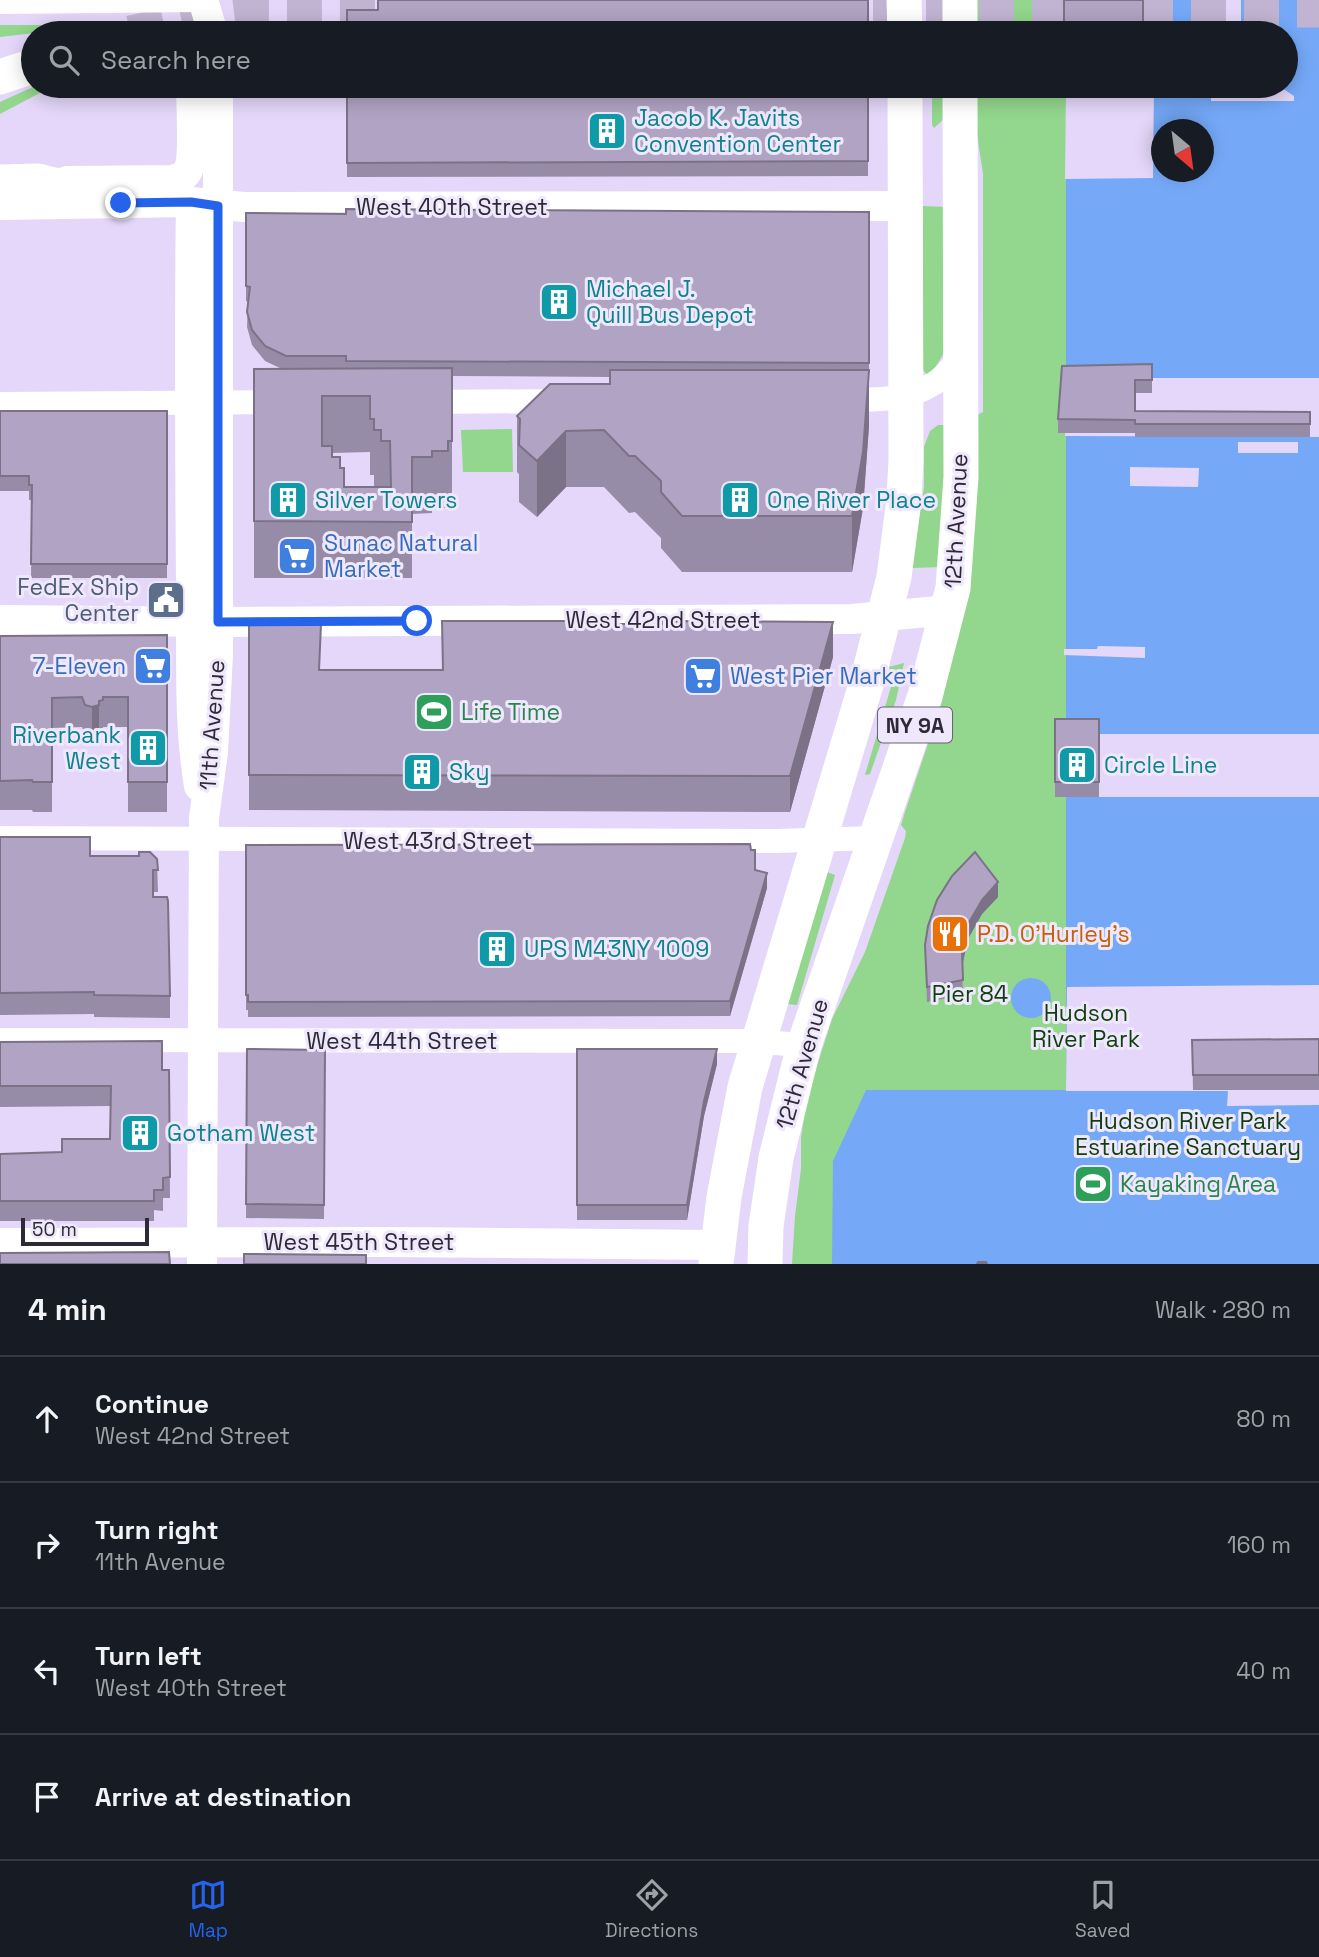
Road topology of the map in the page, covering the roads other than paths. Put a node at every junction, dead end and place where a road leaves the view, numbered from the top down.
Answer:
1 (203, 0) edge
2 (905, 0) edge
3 (960, 0) edge
4 (0, 2) edge
5 (197, 21) edge
6 (209, 21) edge
7 (905, 21) edge
8 (960, 21) edge
9 (21, 53) edge
10 (0, 56) edge
11 (21, 69) edge
12 (0, 77) edge
13 (191, 98) edge
14 (216, 98) edge
15 (905, 98) edge
16 (960, 98) edge
17 (38, 181) junction
18 (0, 182) edge
19 (197, 195) junction
20 (121, 203) junction
21 (0, 205) edge
22 (905, 206) junction
23 (961, 357) junction
24 (906, 395) junction
25 (821, 400) edge
26 (586, 401) edge
27 (203, 402) junction
28 (304, 402) edge
29 (395, 402) edge
30 (0, 404) edge
31 (948, 610) junction
32 (884, 616) junction
33 (0, 620) edge
34 (204, 622) junction
35 (204, 829) junction
36 (0, 838) edge
37 (876, 838) junction
38 (818, 840) junction
39 (0, 1040) edge
40 (201, 1040) junction
41 (759, 1041) junction
42 (804, 1045) junction
43 (0, 1243) edge
44 (202, 1253) edge
45 (717, 1255) edge
46 (765, 1264) edge

1 - 4 street
1 - 5 main road
1 - 6 main road
2 - 7 highway
3 - 8 highway
9 - 10 highway
11 - 12 highway
13 - 19 main road, 11th Avenue
14 - 19 main road, 11th Avenue
15 - 22 highway, 12th Avenue / NY 9A
16 - 23 highway, 12th Avenue / NY 9A
17 - 18 highway
17 - 19 main road, West 40th Street
17 - 20 highway
19 - 20 main road, West 40th Street
19 - 22 main road, West 40th Street
19 - 27 main road, 11th Avenue
20 - 21 main road, West 40th Street
22 - 24 highway, 12th Avenue / NY 9A
23 - 24 street
23 - 31 highway, 12th Avenue / NY 9A
24 - 25 street
24 - 32 highway, 12th Avenue / NY 9A
26 - 29 street
27 - 28 street
27 - 30 street
27 - 34 main road, 11th Avenue
31 - 32 main road, West 42nd Street
31 - 37 highway, 12th Avenue / NY 9A
32 - 34 main road, West 42nd Street
32 - 38 highway, 12th Avenue / NY 9A
33 - 34 main road, West 42nd Street
34 - 35 main road, 11th Avenue
35 - 36 street, West 43rd Street
35 - 38 street, West 43rd Street
35 - 40 main road, 11th Avenue
37 - 38 street, West 43rd Street
37 - 42 highway, 12th Avenue / NY 9A
38 - 41 highway, 12th Avenue / NY 9A
39 - 40 street, West 44th Street
40 - 41 street, West 44th Street
40 - 44 main road, 11th Avenue
41 - 42 street, West 44th Street
41 - 45 highway, 12th Avenue / NY 9A
42 - 46 highway, 12th Avenue / NY 9A
43 - 44 main road, West 45th Street
44 - 45 main road, West 45th Street

